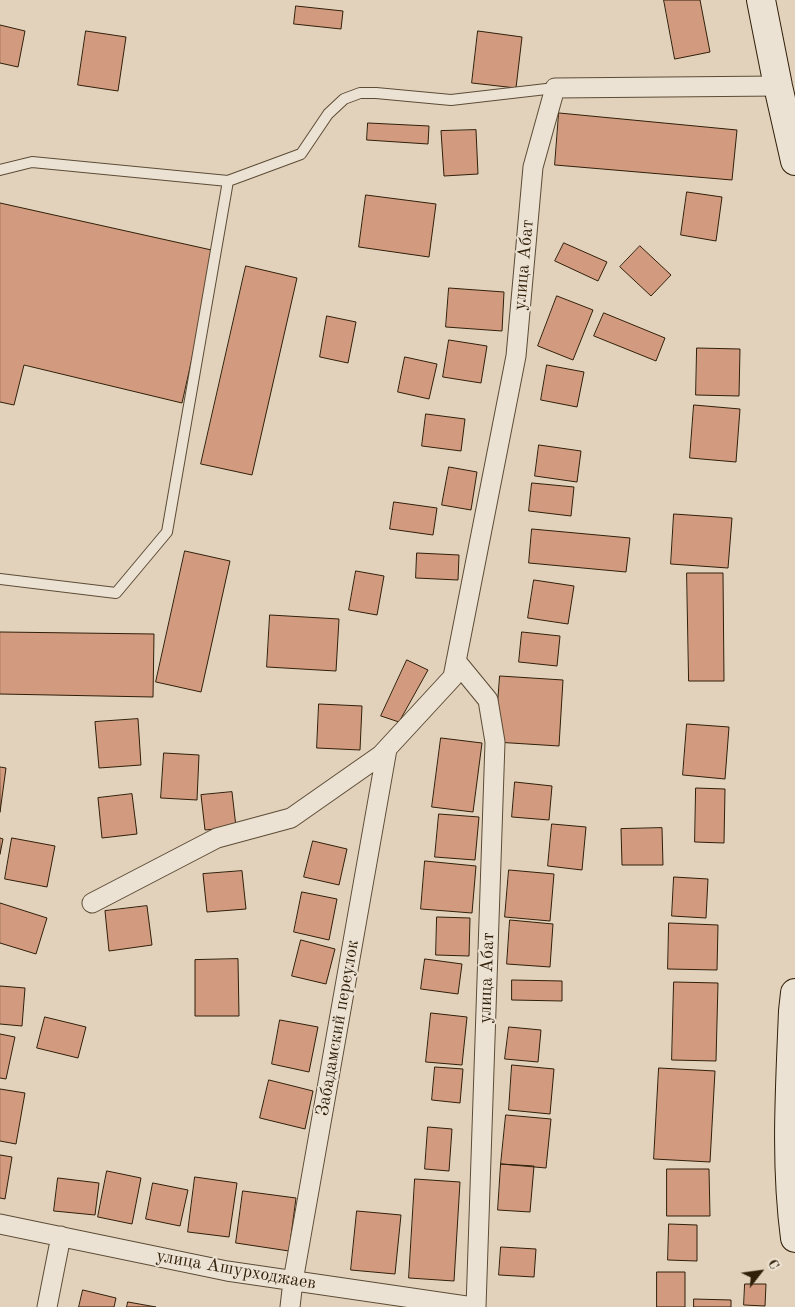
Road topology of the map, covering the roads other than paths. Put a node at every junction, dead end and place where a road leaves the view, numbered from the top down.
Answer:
1 (761, 0) edge
2 (778, 86) junction
3 (555, 88) junction
4 (795, 161) edge
5 (0, 170) edge
6 (228, 181) junction
7 (0, 579) edge
8 (456, 661) junction
9 (387, 749) junction
10 (92, 904) dead end
11 (795, 993) edge
12 (0, 1224) edge
13 (61, 1236) junction
14 (795, 1238) edge
15 (293, 1281) junction
16 (47, 1307) edge
17 (290, 1307) edge
18 (474, 1307) edge

1 - 2 street
2 - 3 street
2 - 4 street
3 - 6 lane
3 - 8 street, улица Абат
5 - 6 lane
6 - 7 lane
8 - 9 street, улица Абат
8 - 18 street, улица Абат
9 - 10 street, улица Абат
9 - 15 street, Забадамский переулок
11 - 14 street
12 - 13 street, улица Ашурходжаев
13 - 15 street, улица Ашурходжаев
13 - 16 street
15 - 17 street, Забадамский переулок
15 - 18 street, улица Ашурходжаев

